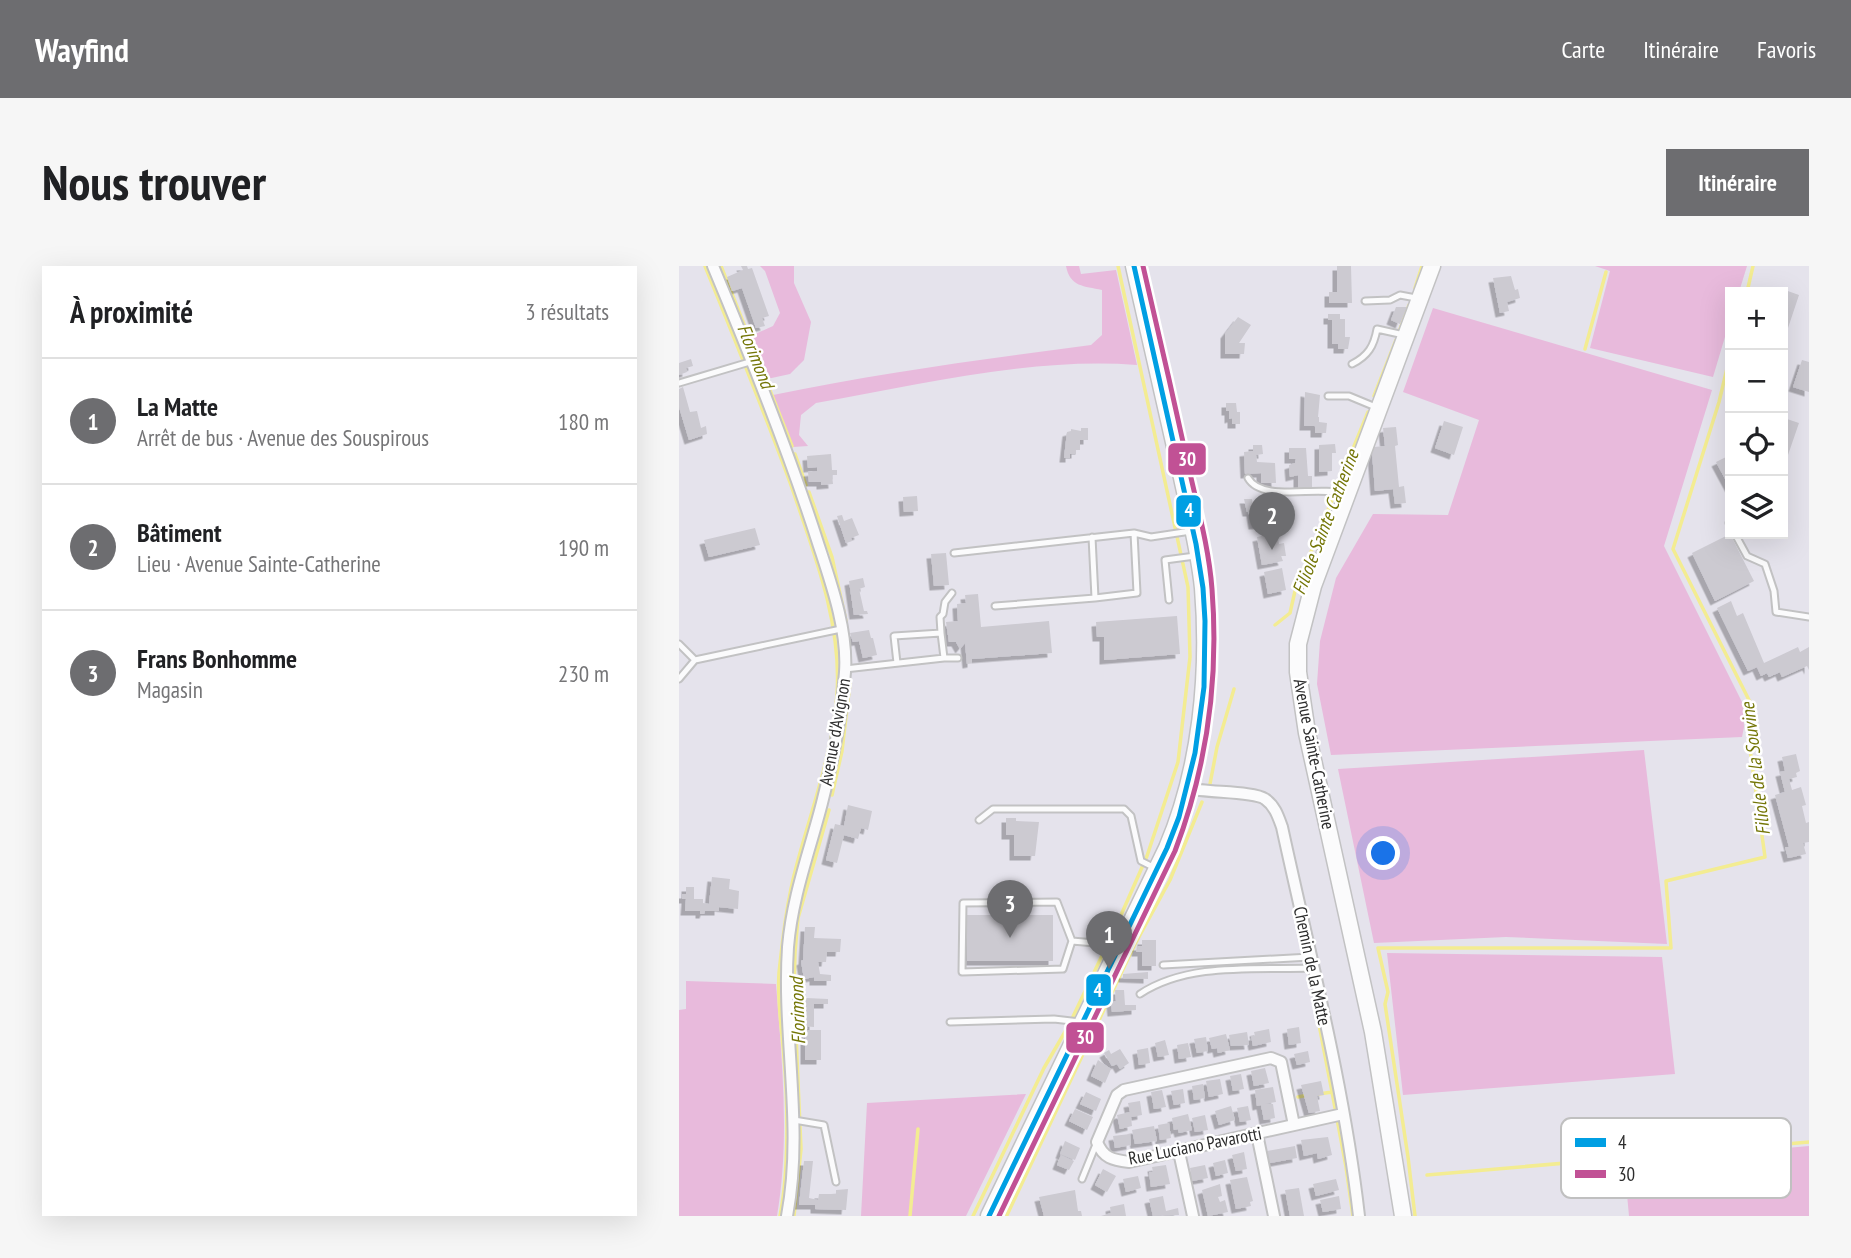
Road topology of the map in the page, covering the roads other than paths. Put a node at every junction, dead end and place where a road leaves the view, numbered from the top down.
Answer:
1 (713, 266) edge
2 (1134, 266) edge
3 (1432, 266) edge
4 (1420, 299) junction
5 (1365, 301) dead end
6 (1406, 336) junction
7 (753, 361) junction
8 (1352, 364) dead end
9 (679, 383) edge
10 (1328, 396) dead end
11 (1379, 408) junction
12 (1248, 478) dead end
13 (1340, 493) junction
14 (1193, 531) junction
15 (1134, 533) junction
16 (1092, 537) junction
17 (1738, 539) edge
18 (954, 552) dead end
19 (1198, 555) junction
20 (953, 593) dead end
21 (1095, 598) junction
22 (1169, 600) dead end
23 (995, 606) dead end
24 (1809, 617) edge
25 (841, 629) junction
26 (941, 633) junction
27 (679, 644) edge
28 (944, 658) junction
29 (958, 658) dead end
30 (695, 660) junction
31 (897, 663) junction
32 (845, 669) junction
33 (679, 679) edge
34 (1188, 788) junction
35 (979, 820) dead end
36 (1158, 869) junction
37 (1072, 941) junction
38 (1121, 945) junction
39 (1312, 963) junction
40 (1163, 965) dead end
41 (1140, 994) dead end
42 (950, 1022) dead end
43 (1083, 1023) junction
44 (1343, 1114) junction
45 (794, 1120) junction
46 (1294, 1125) junction
47 (1257, 1134) junction
48 (1097, 1142) junction
49 (1179, 1152) junction
50 (1082, 1179) dead end
51 (837, 1182) dead end
52 (787, 1216) edge
53 (989, 1216) edge
54 (1193, 1216) edge
55 (1274, 1216) edge
56 (1359, 1216) edge
57 (1403, 1216) edge

1 - 7 street, Avenue d'Avignon
2 - 14 main road
3 - 4 main road, Avenue Sainte-Catherine
4 - 5 lane
4 - 6 main road, Avenue Sainte-Catherine
6 - 8 lane
6 - 11 main road, Avenue Sainte-Catherine
7 - 9 lane
7 - 25 street, Avenue d'Avignon
10 - 11 lane
11 - 13 main road, Avenue Sainte-Catherine
12 - 13 lane
13 - 57 main road, Avenue Sainte-Catherine
14 - 15 lane
14 - 19 main road
15 - 16 lane
15 - 21 lane
16 - 18 lane
16 - 21 lane
17 - 24 lane
19 - 22 lane
19 - 34 main road
20 - 26 lane
21 - 23 lane
25 - 30 lane
25 - 32 street, Avenue d'Avignon
26 - 28 lane
26 - 31 lane
27 - 30 lane
28 - 29 lane
28 - 31 lane
30 - 33 lane
31 - 32 lane
32 - 45 street, Avenue d'Avignon
34 - 36 main road
34 - 39 street, Chemin de la Matte
35 - 36 lane
36 - 38 main road
37 - 37 lane
37 - 38 lane
38 - 43 main road
39 - 40 lane
39 - 41 lane
39 - 44 street, Chemin de la Matte
42 - 43 lane
43 - 53 main road
44 - 46 street, Rue Luciano Pavarotti
44 - 56 street, Chemin de la Matte
45 - 51 lane
45 - 52 street, Avenue d'Avignon
46 - 47 street, Rue Luciano Pavarotti
46 - 48 street
47 - 49 street, Rue Luciano Pavarotti
47 - 55 street
48 - 49 street, Rue Luciano Pavarotti
48 - 50 lane
49 - 54 street

